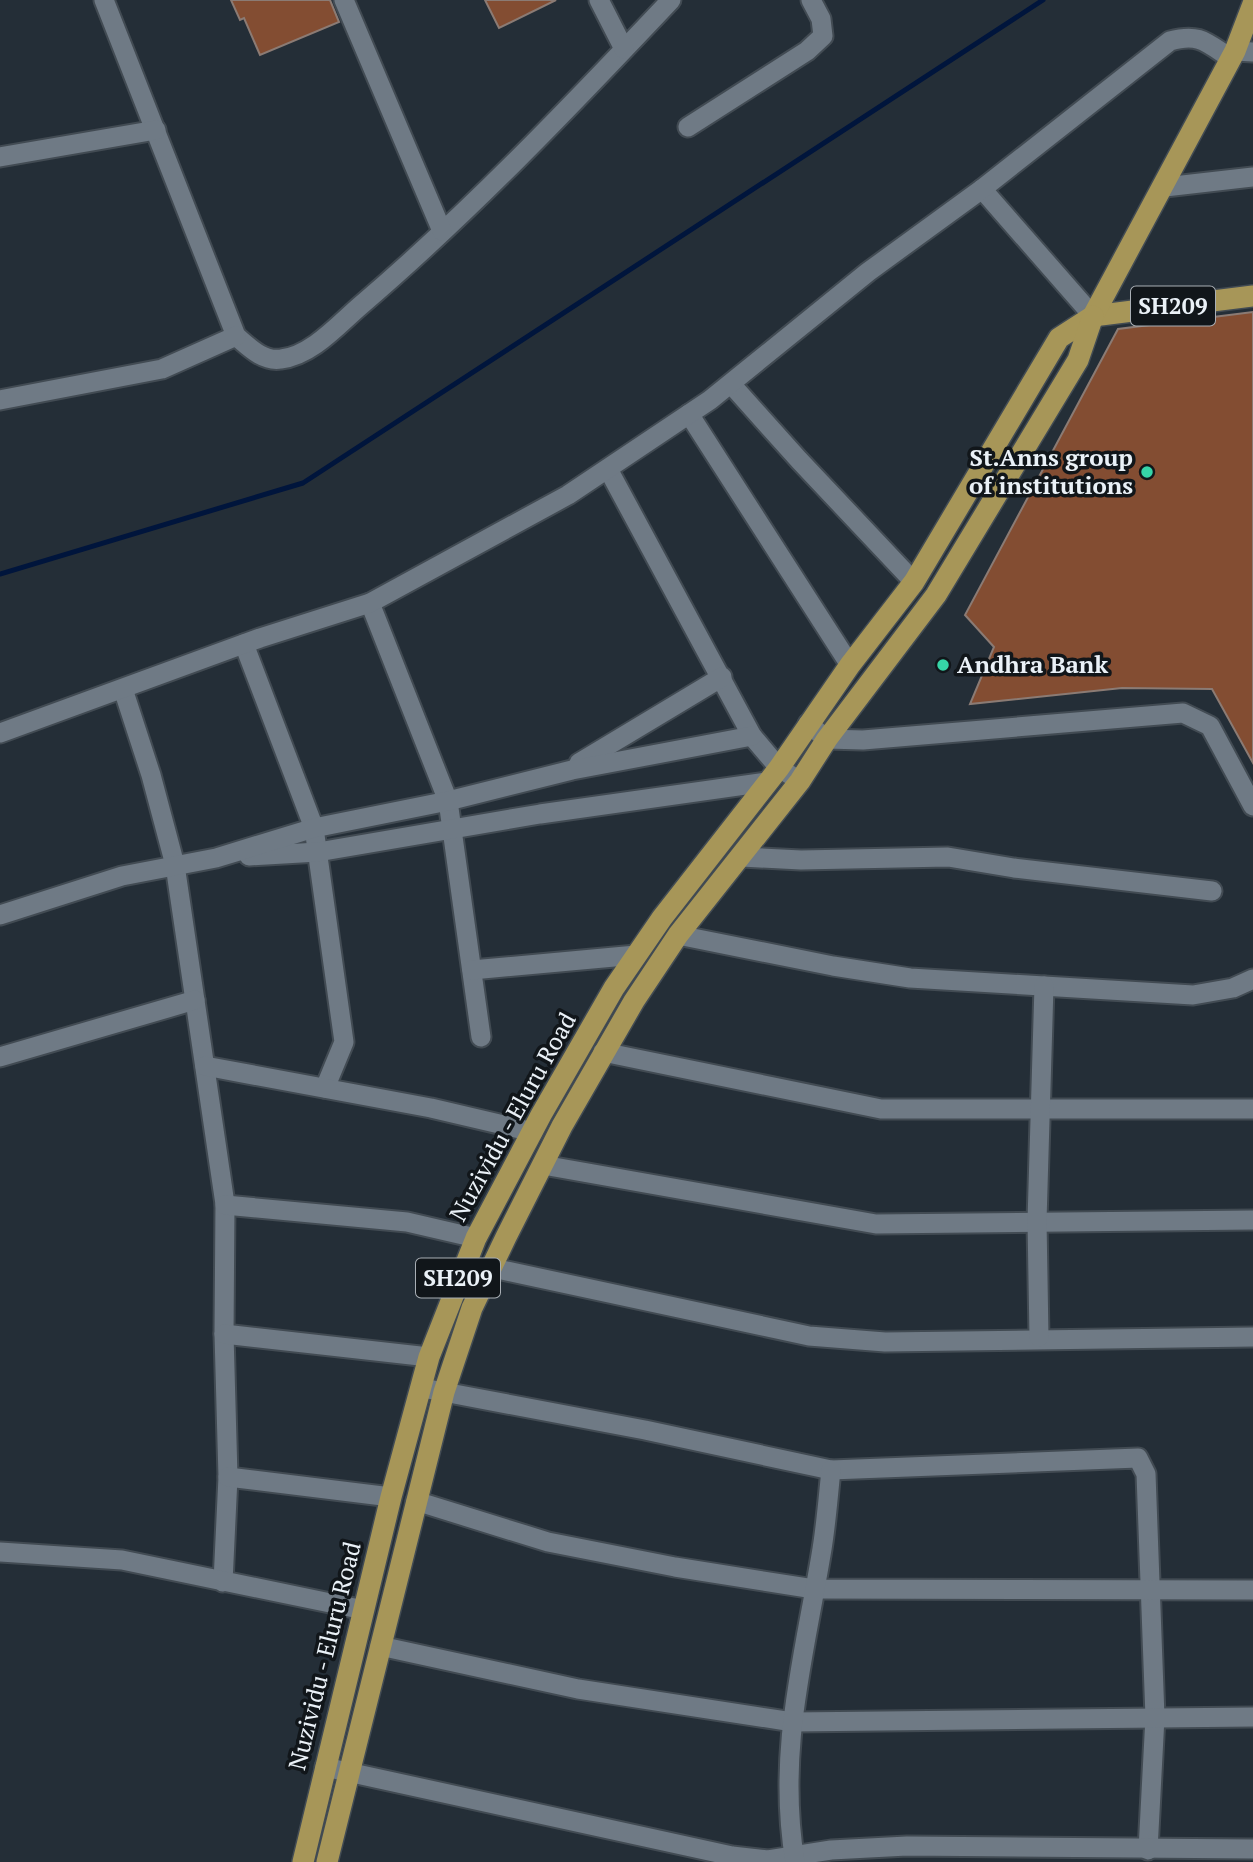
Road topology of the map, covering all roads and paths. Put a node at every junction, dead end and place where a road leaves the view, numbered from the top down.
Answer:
1 (104, 0) edge
2 (344, 0) edge
3 (599, 0) edge
4 (671, 0) edge
5 (811, 0) edge
6 (1253, 4) edge
7 (624, 49) junction
8 (1240, 54) edge
9 (688, 127) dead end
10 (156, 130) junction
11 (0, 157) edge
12 (1253, 177) edge
13 (1165, 187) junction
14 (982, 189) junction
15 (442, 231) junction
16 (1253, 296) edge
17 (1093, 316) junction
18 (236, 336) junction
19 (732, 384) junction
20 (0, 400) edge
21 (689, 414) junction
22 (608, 468) junction
23 (914, 582) junction
24 (370, 603) junction
25 (244, 644) junction
26 (850, 665) junction
27 (722, 677) junction
28 (123, 689) junction
29 (808, 724) junction
30 (0, 733) edge
31 (752, 736) junction
32 (827, 739) junction
33 (567, 771) junction
34 (773, 775) junction
35 (800, 781) junction
36 (448, 800) junction
37 (1253, 806) edge
38 (314, 828) junction
39 (453, 828) junction
40 (318, 852) junction
41 (742, 856) junction
42 (216, 858) junction
43 (176, 865) junction
44 (1212, 891) dead end
45 (0, 915) edge
46 (678, 935) junction
47 (636, 955) junction
48 (472, 970) junction
49 (1253, 979) edge
50 (1044, 986) junction
51 (195, 1000) junction
52 (481, 1037) dead end
53 (603, 1052) junction
54 (0, 1057) edge
55 (205, 1066) junction
56 (325, 1088) junction
57 (1039, 1109) junction
58 (1253, 1110) edge
59 (533, 1132) junction
60 (543, 1165) junction
61 (225, 1205) junction
62 (1253, 1220) edge
63 (1037, 1221) junction
64 (476, 1238) junction
65 (493, 1268) junction
66 (224, 1334) junction
67 (1039, 1337) junction
68 (1253, 1337) edge
69 (429, 1357) junction
70 (421, 1388) junction
71 (443, 1392) junction
72 (831, 1470) junction
73 (228, 1476) junction
74 (391, 1497) junction
75 (416, 1501) junction
76 (0, 1552) edge
77 (223, 1582) junction
78 (814, 1589) junction
79 (1253, 1590) edge
80 (1152, 1592) junction
81 (364, 1610) junction
82 (380, 1646) junction
83 (1155, 1717) junction
84 (1253, 1717) edge
85 (793, 1722) junction
86 (325, 1767) junction
87 (347, 1773) junction
88 (1253, 1849) edge
89 (1147, 1850) junction
90 (794, 1858) edge
91 (303, 1862) edge
92 (327, 1862) edge

1 - 10 street
2 - 15 street
3 - 7 street
4 - 7 street
5 - 9 street
6 - 8 main road
7 - 15 street
8 - 13 main road
8 - 14 street
10 - 11 street
10 - 18 street
12 - 13 street
13 - 17 main road
14 - 17 street
14 - 19 street
15 - 18 street
16 - 17 main road, SH209
17 - 23 main road, Nuzividu - Eluru Road
17 - 32 main road
18 - 20 street
19 - 21 street
19 - 23 street
21 - 22 street
21 - 26 street
22 - 24 street
22 - 27 street
23 - 26 main road, Nuzividu - Eluru Road
24 - 25 street
24 - 36 street
25 - 28 street
25 - 38 street
26 - 29 main road, Nuzividu - Eluru Road
27 - 31 street
27 - 33 street
28 - 30 street
28 - 43 street
29 - 32 street
29 - 34 main road, Nuzividu - Eluru Road
31 - 33 street
31 - 34 street
32 - 35 main road, Nuzividu - Eluru Road
32 - 37 street
33 - 36 street
34 - 35 street
34 - 39 street
34 - 47 main road, Nuzividu - Eluru Road / SH209
35 - 41 main road, Nuzividu - Eluru Road / SH209
36 - 38 street
36 - 39 street
38 - 40 street
38 - 42 street
39 - 40 street
39 - 48 street
40 - 42 street
40 - 56 street
41 - 44 street
41 - 46 main road, Nuzividu - Eluru Road / SH209
42 - 43 street
43 - 45 street
43 - 51 street
46 - 50 street
46 - 53 main road, Nuzividu - Eluru Road / SH209
47 - 48 street
47 - 59 main road, Nuzividu - Eluru Road / SH209
48 - 52 street
49 - 50 street
50 - 57 street
51 - 54 street
51 - 55 street
53 - 57 street
53 - 60 main road, Nuzividu - Eluru Road / SH209
55 - 56 street
55 - 61 street
56 - 59 street
57 - 58 street
57 - 63 street
59 - 64 main road, Nuzividu - Eluru Road / SH209
60 - 63 street
60 - 65 main road, Nuzividu - Eluru Road / SH209
61 - 64 street
61 - 66 street
62 - 63 street
63 - 67 street
64 - 69 main road, Nuzividu - Eluru Road / SH209
65 - 67 street
65 - 71 main road, Nuzividu - Eluru Road / SH209
66 - 69 street
66 - 73 street
67 - 68 street
69 - 70 main road, Nuzividu - Eluru Road / SH209
70 - 71 street
70 - 74 main road, Nuzividu - Eluru Road / SH209
71 - 72 street
71 - 75 main road, Nuzividu - Eluru Road / SH209
72 - 78 street
72 - 80 street
73 - 74 street
73 - 77 street
74 - 81 main road, Nuzividu - Eluru Road / SH209
75 - 78 street
75 - 82 main road, Nuzividu - Eluru Road / SH209
76 - 77 street
77 - 81 street
78 - 80 street
78 - 85 street
79 - 80 street
80 - 83 street
81 - 86 main road, Nuzividu - Eluru Road / SH209
82 - 85 street
82 - 87 main road, Nuzividu - Eluru Road / SH209
83 - 84 street
83 - 85 street
83 - 89 street
85 - 90 street
86 - 87 street
86 - 91 main road, Nuzividu - Eluru Road / SH209
87 - 90 street
87 - 92 main road, Nuzividu - Eluru Road / SH209
88 - 89 street
89 - 90 street

